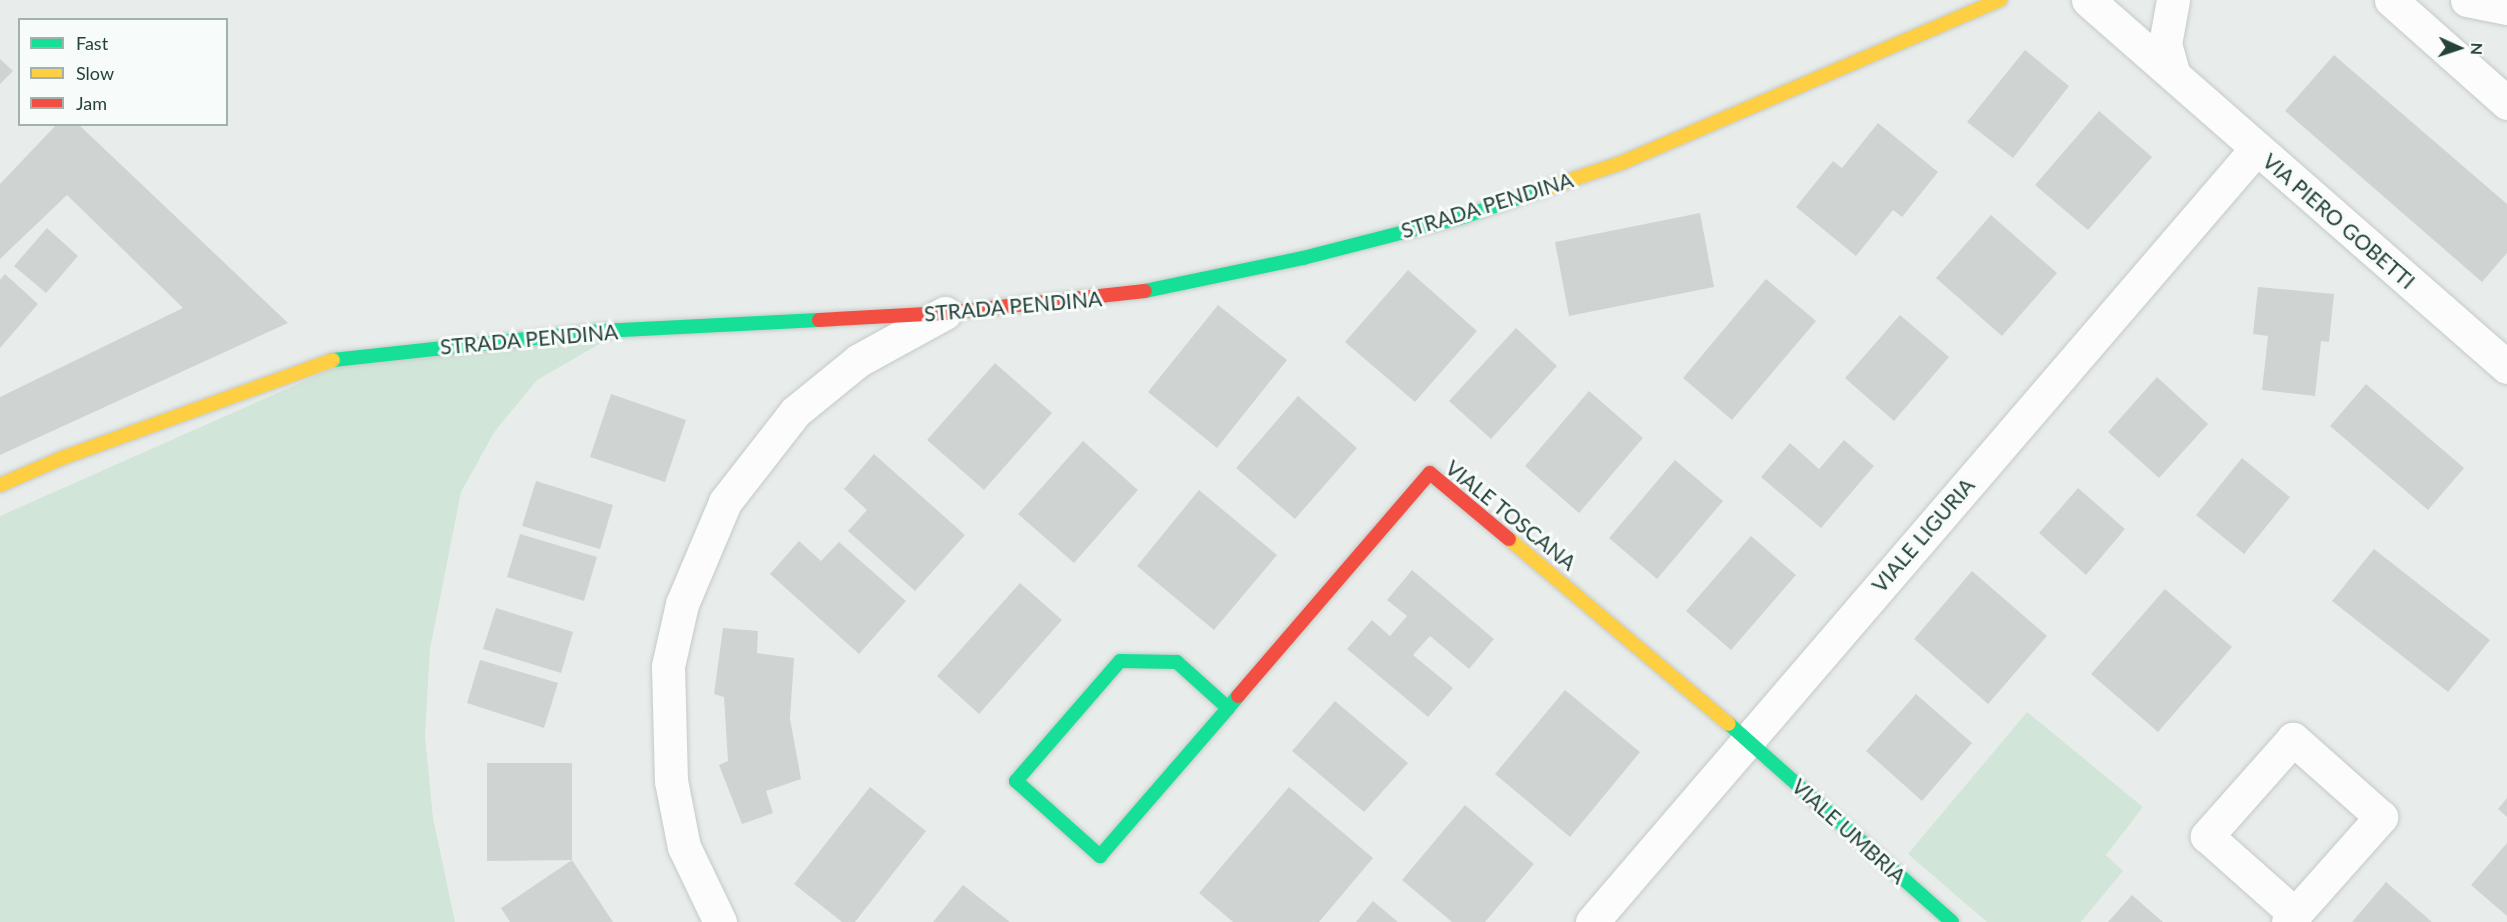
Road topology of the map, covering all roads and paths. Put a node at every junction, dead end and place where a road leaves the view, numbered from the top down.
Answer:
1 (2000, 0) edge
2 (2088, 0) edge
3 (2173, 0) edge
4 (2391, 0) edge
5 (2467, 0) edge
6 (2507, 8) edge
7 (2173, 72) junction
8 (2507, 103) edge
9 (2256, 149) junction
10 (945, 313) junction
11 (2507, 367) edge
12 (0, 485) edge
13 (1228, 708) junction
14 (1747, 739) junction
15 (2291, 918) edge
16 (720, 922) edge
17 (1592, 922) edge
18 (1952, 922) edge

1 - 10 street, STRADA PENDINA
2 - 7 street, VIA PIERO GOBETTI
3 - 7 street
4 - 8 street
5 - 6 street
7 - 9 street, VIA PIERO GOBETTI
9 - 11 street, VIA PIERO GOBETTI
9 - 14 street, VIALE LIGURIA
10 - 12 street, STRADA PENDINA
10 - 16 street
13 - 13 street, VIALE TOSCANA
13 - 14 street, VIALE TOSCANA
14 - 17 street, VIALE LIGURIA
14 - 18 street, VIALE UMBRIA
15 - 15 street

